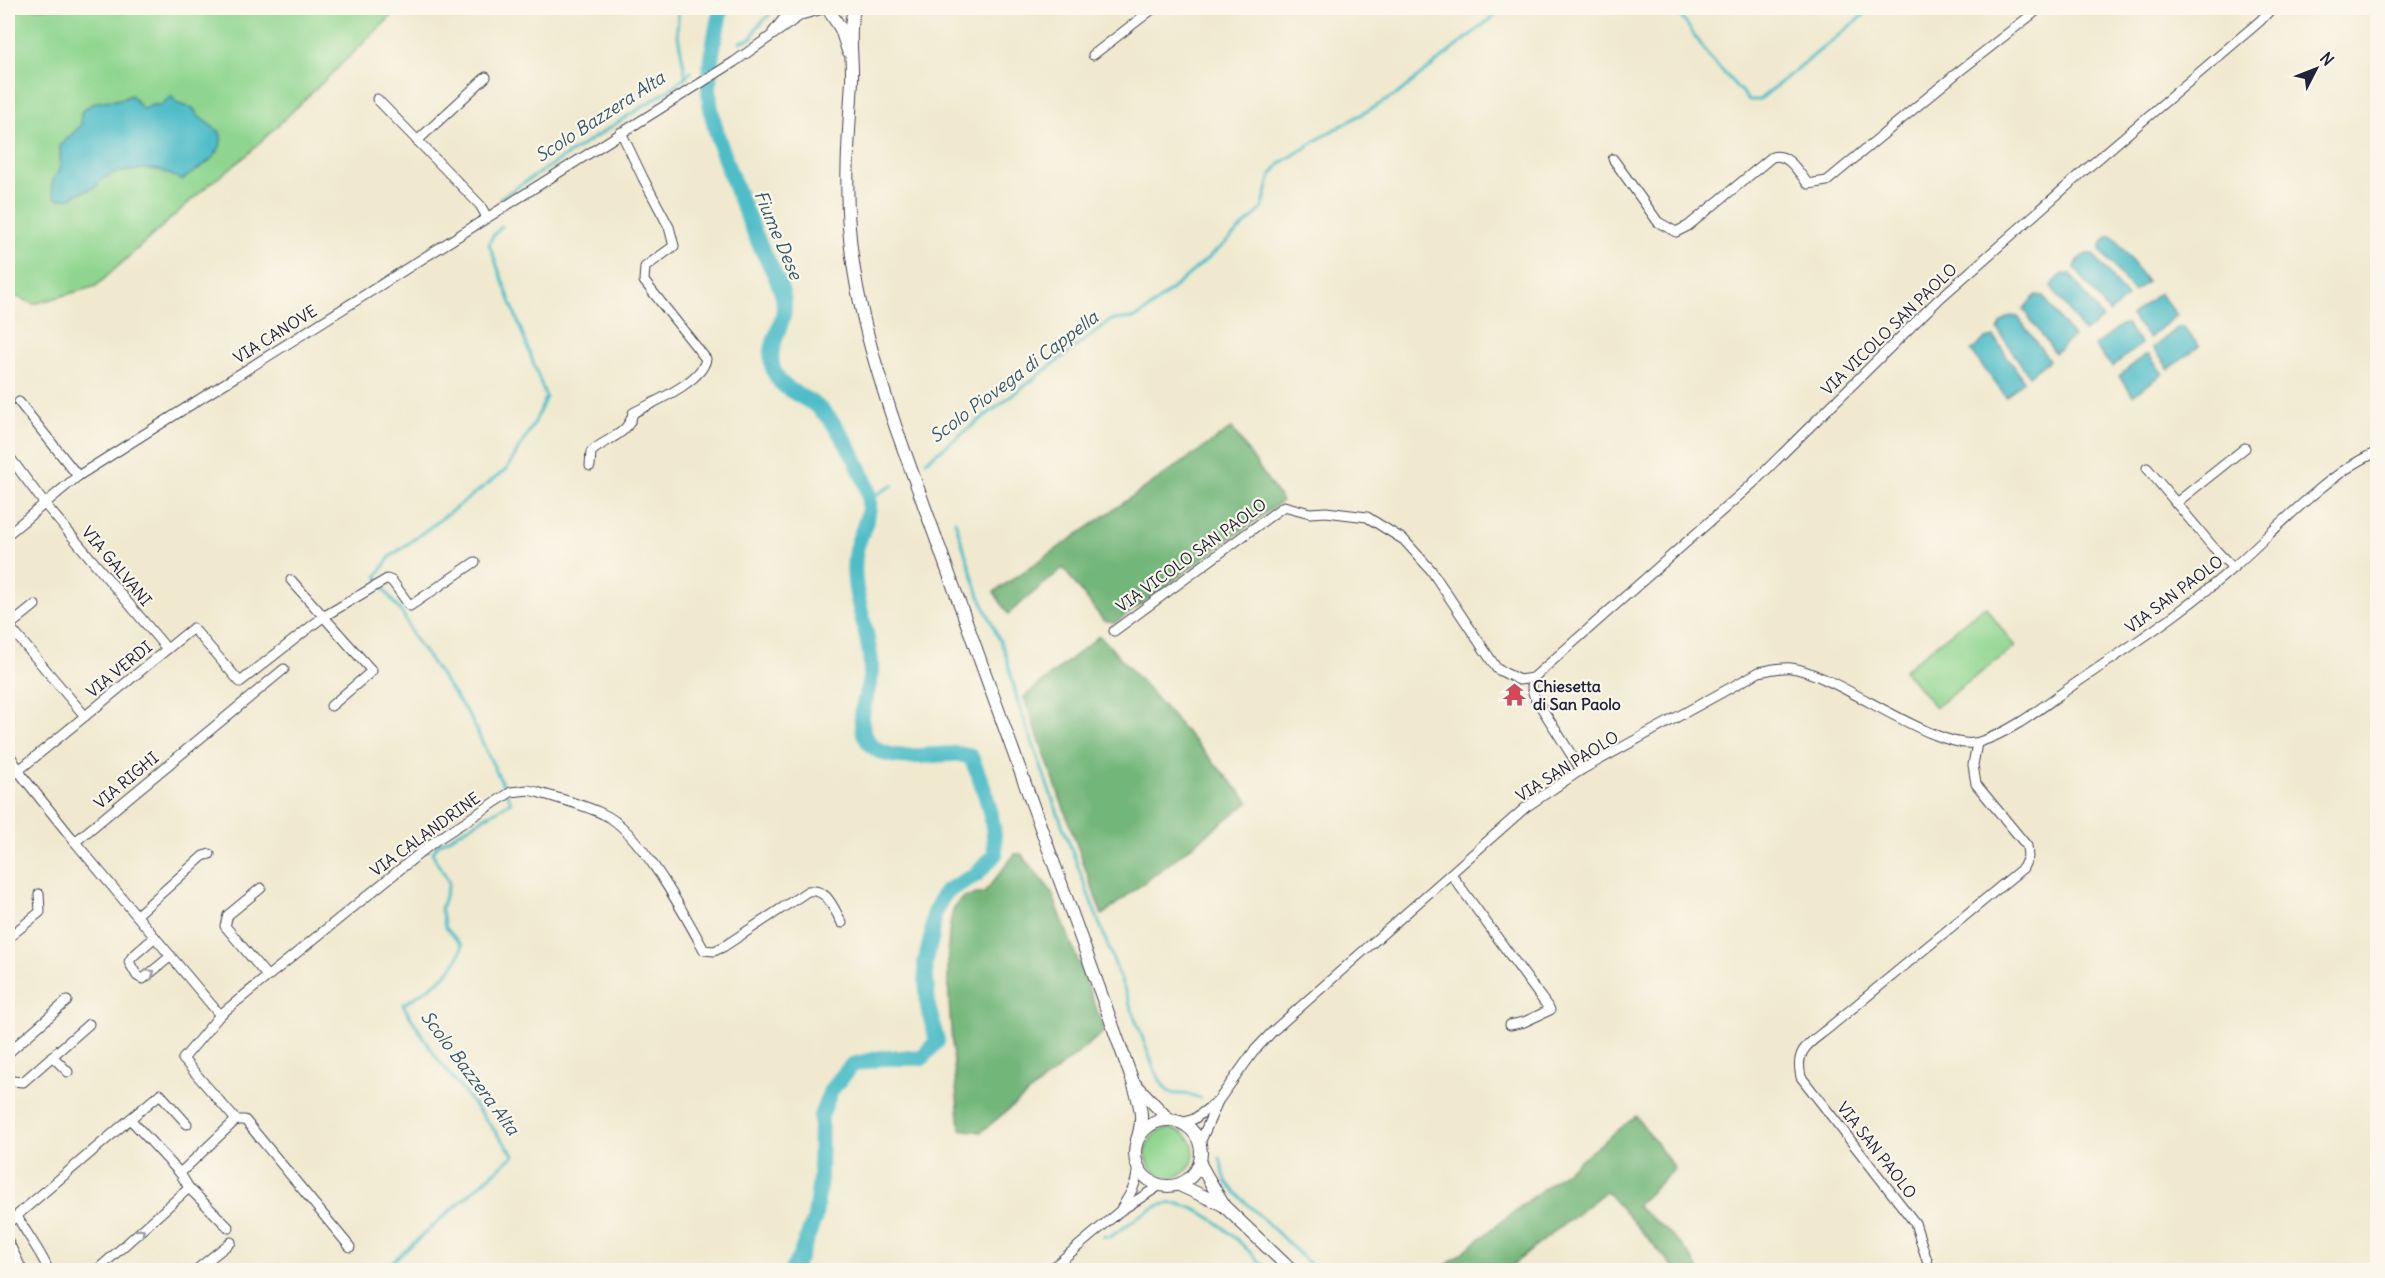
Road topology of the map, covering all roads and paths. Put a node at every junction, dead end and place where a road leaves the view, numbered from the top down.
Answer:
1 (792, 8) edge
2 (850, 8) edge
3 (855, 8) edge
4 (1154, 8) edge
5 (2040, 8) edge
6 (2272, 8) edge
7 (824, 9) edge
8 (763, 43) junction
9 (1093, 55) dead end
10 (486, 77) dead end
11 (852, 79) junction
12 (377, 99) dead end
13 (621, 132) junction
14 (417, 141) junction
15 (1612, 159) dead end
16 (487, 217) junction
17 (19, 402) dead end
18 (2245, 448) dead end
19 (2378, 452) edge
20 (8, 454) edge
21 (590, 466) dead end
22 (2147, 468) dead end
23 (78, 476) junction
24 (44, 503) junction
25 (2176, 503) junction
26 (8, 534) edge
27 (475, 562) dead end
28 (2233, 568) junction
29 (291, 580) dead end
30 (35, 605) dead end
31 (323, 617) junction
32 (8, 626) edge
33 (1114, 631) dead end
34 (167, 649) junction
35 (284, 669) dead end
36 (1533, 678) junction
37 (240, 682) junction
38 (252, 695) junction
39 (331, 706) dead end
40 (86, 716) junction
41 (1977, 743) junction
42 (8, 752) edge
43 (19, 770) junction
44 (1581, 771) junction
45 (8, 779) edge
46 (75, 842) junction
47 (210, 854) dead end
48 (1451, 874) junction
49 (261, 888) dead end
50 (39, 894) dead end
51 (137, 915) junction
52 (842, 922) dead end
53 (155, 937) junction
54 (8, 938) edge
55 (171, 956) junction
56 (267, 976) junction
57 (67, 1000) dead end
58 (220, 1015) junction
59 (89, 1024) dead end
60 (1510, 1025) dead end
61 (8, 1053) edge
62 (52, 1056) junction
63 (68, 1072) dead end
64 (9, 1080) edge
65 (1133, 1082) junction
66 (1218, 1101) junction
67 (130, 1119) junction
68 (236, 1120) junction
69 (1169, 1120) junction
70 (1182, 1123) junction
71 (187, 1124) dead end
72 (1137, 1140) junction
73 (1200, 1143) junction
74 (1200, 1164) junction
75 (1137, 1166) junction
76 (180, 1173) junction
77 (1179, 1185) junction
78 (1159, 1186) junction
79 (189, 1188) junction
80 (1224, 1206) junction
81 (1120, 1211) junction
82 (17, 1216) junction
83 (8, 1223) edge
84 (230, 1228) dead end
85 (8, 1241) edge
86 (231, 1242) dead end
87 (350, 1247) dead end
88 (22, 1270) edge
89 (48, 1270) edge
90 (97, 1270) edge
91 (196, 1270) edge
92 (1050, 1270) edge
93 (1291, 1270) edge
94 (1930, 1270) edge

1 - 8 street, VIA CANOVE
2 - 7 main road
3 - 11 main road
4 - 9 street
5 - 15 street
6 - 36 street, VIA VICOLO SAN PAOLO
7 - 8 street, VIA CANOVE
7 - 11 main road
8 - 13 street, VIA CANOVE
10 - 14 street
11 - 65 main road
12 - 14 street
13 - 16 street, VIA CANOVE
13 - 21 street
14 - 16 street
16 - 23 street, VIA CANOVE
17 - 23 street
18 - 25 street
19 - 28 street, VIA SAN PAOLO
20 - 24 street
22 - 25 street
23 - 24 street, VIA CANOVE
24 - 26 street, VIA CANOVE
24 - 34 street, VIA GALVANI
25 - 28 street
27 - 31 street
28 - 41 street, VIA SAN PAOLO
29 - 31 street
30 - 32 street
31 - 37 street
31 - 39 street
32 - 40 street
33 - 36 street, VIA VICOLO SAN PAOLO
34 - 37 street, VIA VERDI
34 - 40 street, VIA VERDI
35 - 38 street, VIA RIGHI
36 - 44 street
37 - 38 street, VIA VERDI
38 - 46 street, VIA RIGHI
40 - 43 street, VIA VERDI
41 - 44 street, VIA SAN PAOLO
41 - 94 street, VIA SAN PAOLO
42 - 43 street
43 - 45 street, VIA VERDI
43 - 46 street
44 - 48 street, VIA SAN PAOLO
46 - 51 street
47 - 51 street
48 - 60 street
48 - 66 street, VIA SAN PAOLO
49 - 56 street
50 - 54 street
51 - 53 street
52 - 56 street, VIA CALANDRINE
53 - 55 street
53 -> 55 street
55 - 58 street
56 - 58 street, VIA CALANDRINE
57 - 61 street
58 - 68 street, VIA CALANDRINE
59 - 62 street
62 - 63 street
62 - 64 street
65 - 69 main road
65 - 72 main road
66 - 70 street, VIA SAN PAOLO
66 - 73 street, VIA SAN PAOLO
67 - 71 street
67 - 76 street
67 - 82 street
68 - 76 street
68 - 87 street, VIA CALANDRINE
69 - 70 main road
69 - 72 main road
70 - 73 main road
72 - 75 main road
73 - 74 main road
74 - 77 main road
74 - 80 main road
75 - 78 main road
75 - 81 street
76 - 79 street
77 - 78 main road
77 - 80 main road
78 - 81 street
79 - 84 street
90 -> 79 street
80 - 93 main road
81 - 92 street
82 - 83 street
82 - 89 street
85 - 88 street
86 - 91 street

